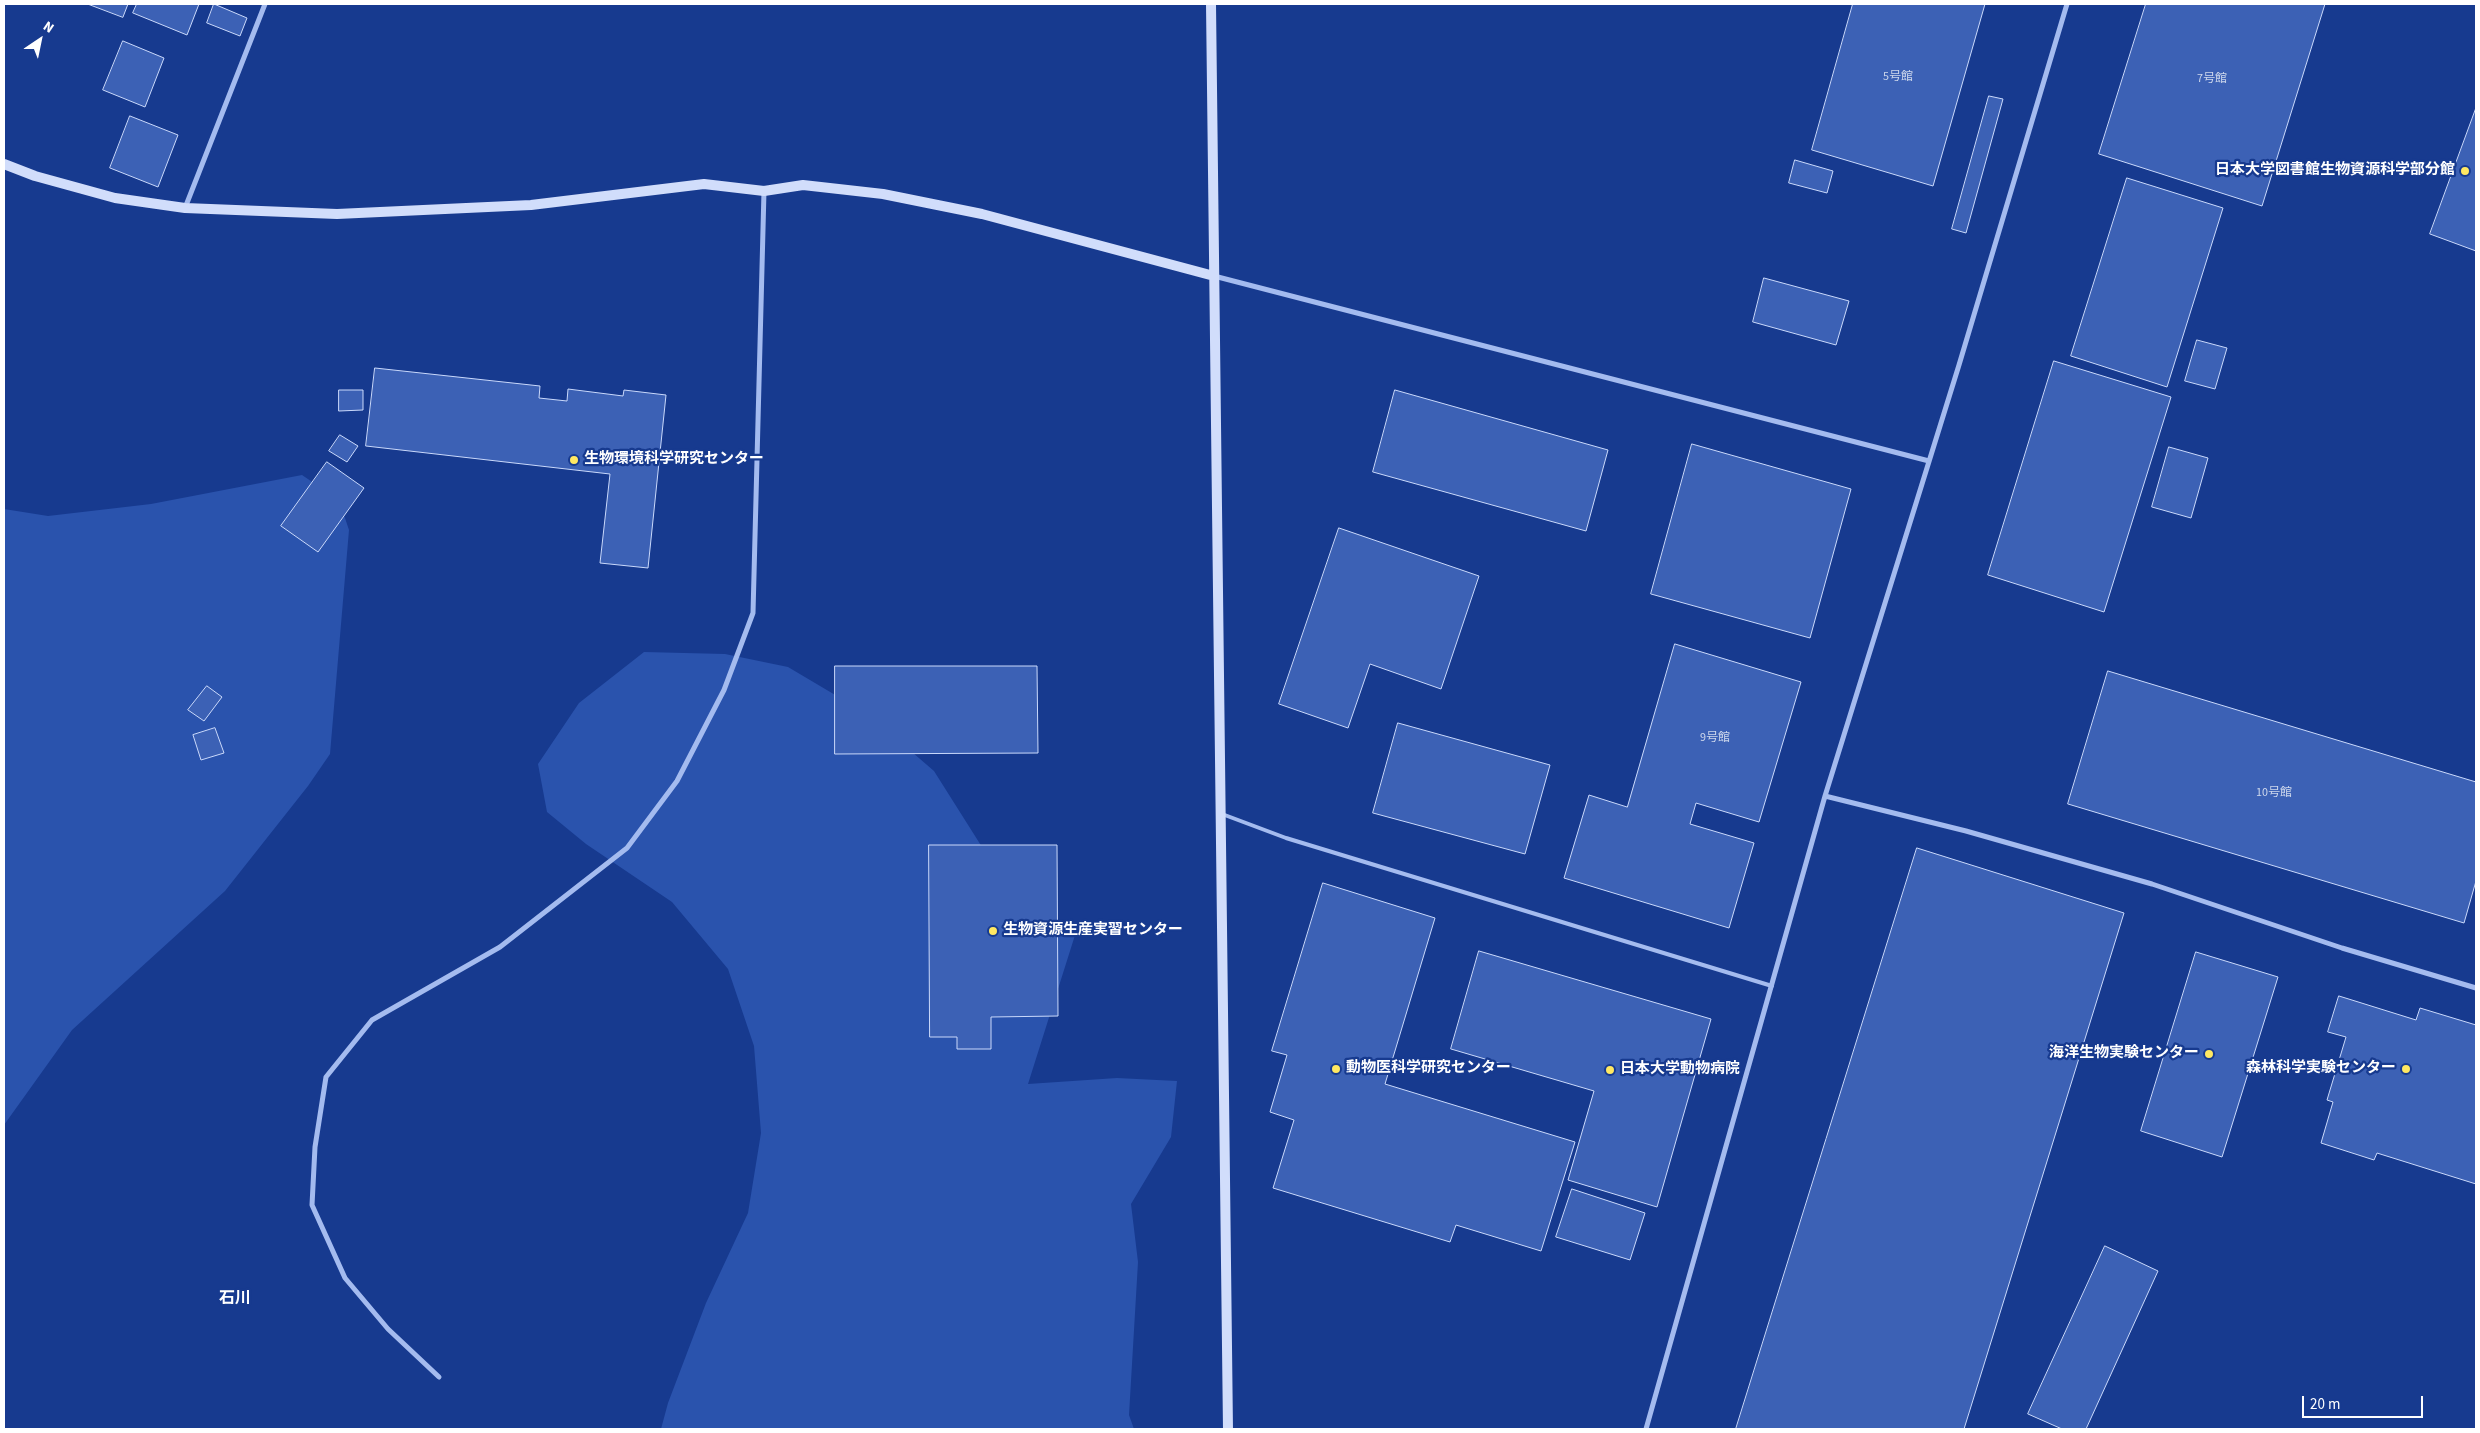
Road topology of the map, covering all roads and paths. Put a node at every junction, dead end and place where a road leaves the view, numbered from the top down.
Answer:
1 (265, 4) edge
2 (1211, 4) edge
3 (2067, 4) edge
4 (4, 164) edge
5 (764, 191) junction
6 (185, 208) junction
7 (1214, 276) junction
8 (1929, 461) junction
9 (1825, 796) junction
10 (1220, 813) junction
11 (1772, 986) junction
12 (2476, 988) edge
13 (439, 1377) dead end
14 (1228, 1429) edge
15 (1646, 1429) edge

1 - 6 street
2 - 7 street
3 - 8 street
4 - 6 street
5 - 6 street
5 - 7 street
5 - 13 street
7 - 8 street
7 - 10 street
8 - 9 street
9 - 11 street
9 - 12 street
10 - 11 lane
10 - 14 street
11 - 15 street

